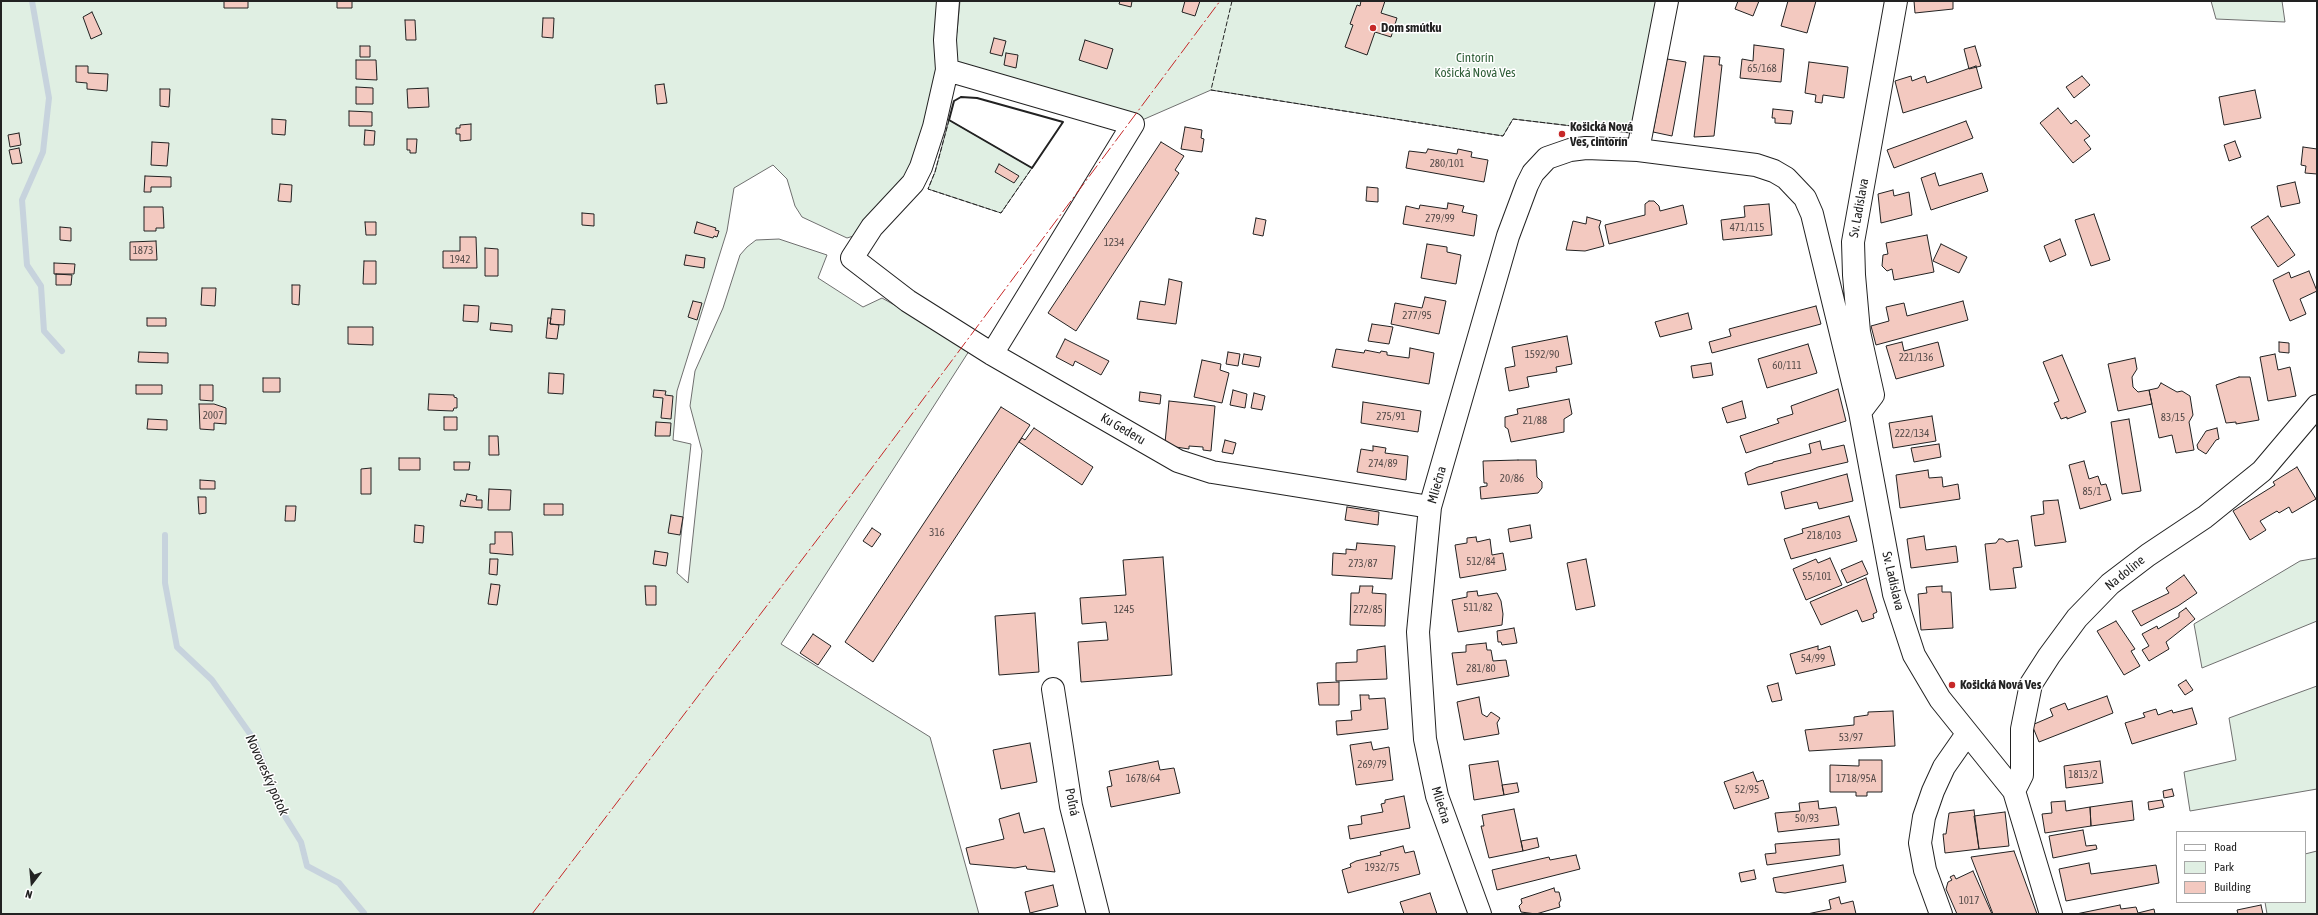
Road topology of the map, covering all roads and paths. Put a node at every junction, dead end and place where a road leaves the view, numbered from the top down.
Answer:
1 (948, 1) edge
2 (1667, 1) edge
3 (1896, 1) edge
4 (947, 70) junction
5 (1638, 150) junction
6 (992, 354) junction
7 (2317, 406) edge
8 (1860, 412) junction
9 (1430, 508) junction
10 (1053, 689) dead end
11 (1967, 734) junction
12 (2014, 791) junction
13 (1098, 914) edge
14 (1480, 914) edge
15 (1942, 914) edge
16 (2051, 914) edge

1 - 4 street
2 - 5 street
3 - 8 street, Sv. Ladislava
4 - 6 street, Ku Gederu
4 - 6 street
5 - 8 street, Sv. Ladislava
5 - 9 street, Mliečna
6 - 9 street, Ku Gederu
7 - 12 street, Na doline
8 - 11 street, Sv. Ladislava
9 - 14 street, Mliečna
10 - 13 street, Poľná
11 - 12 street, Sv. Ladislava
11 - 15 street
12 - 16 street, Sv. Ladislava

